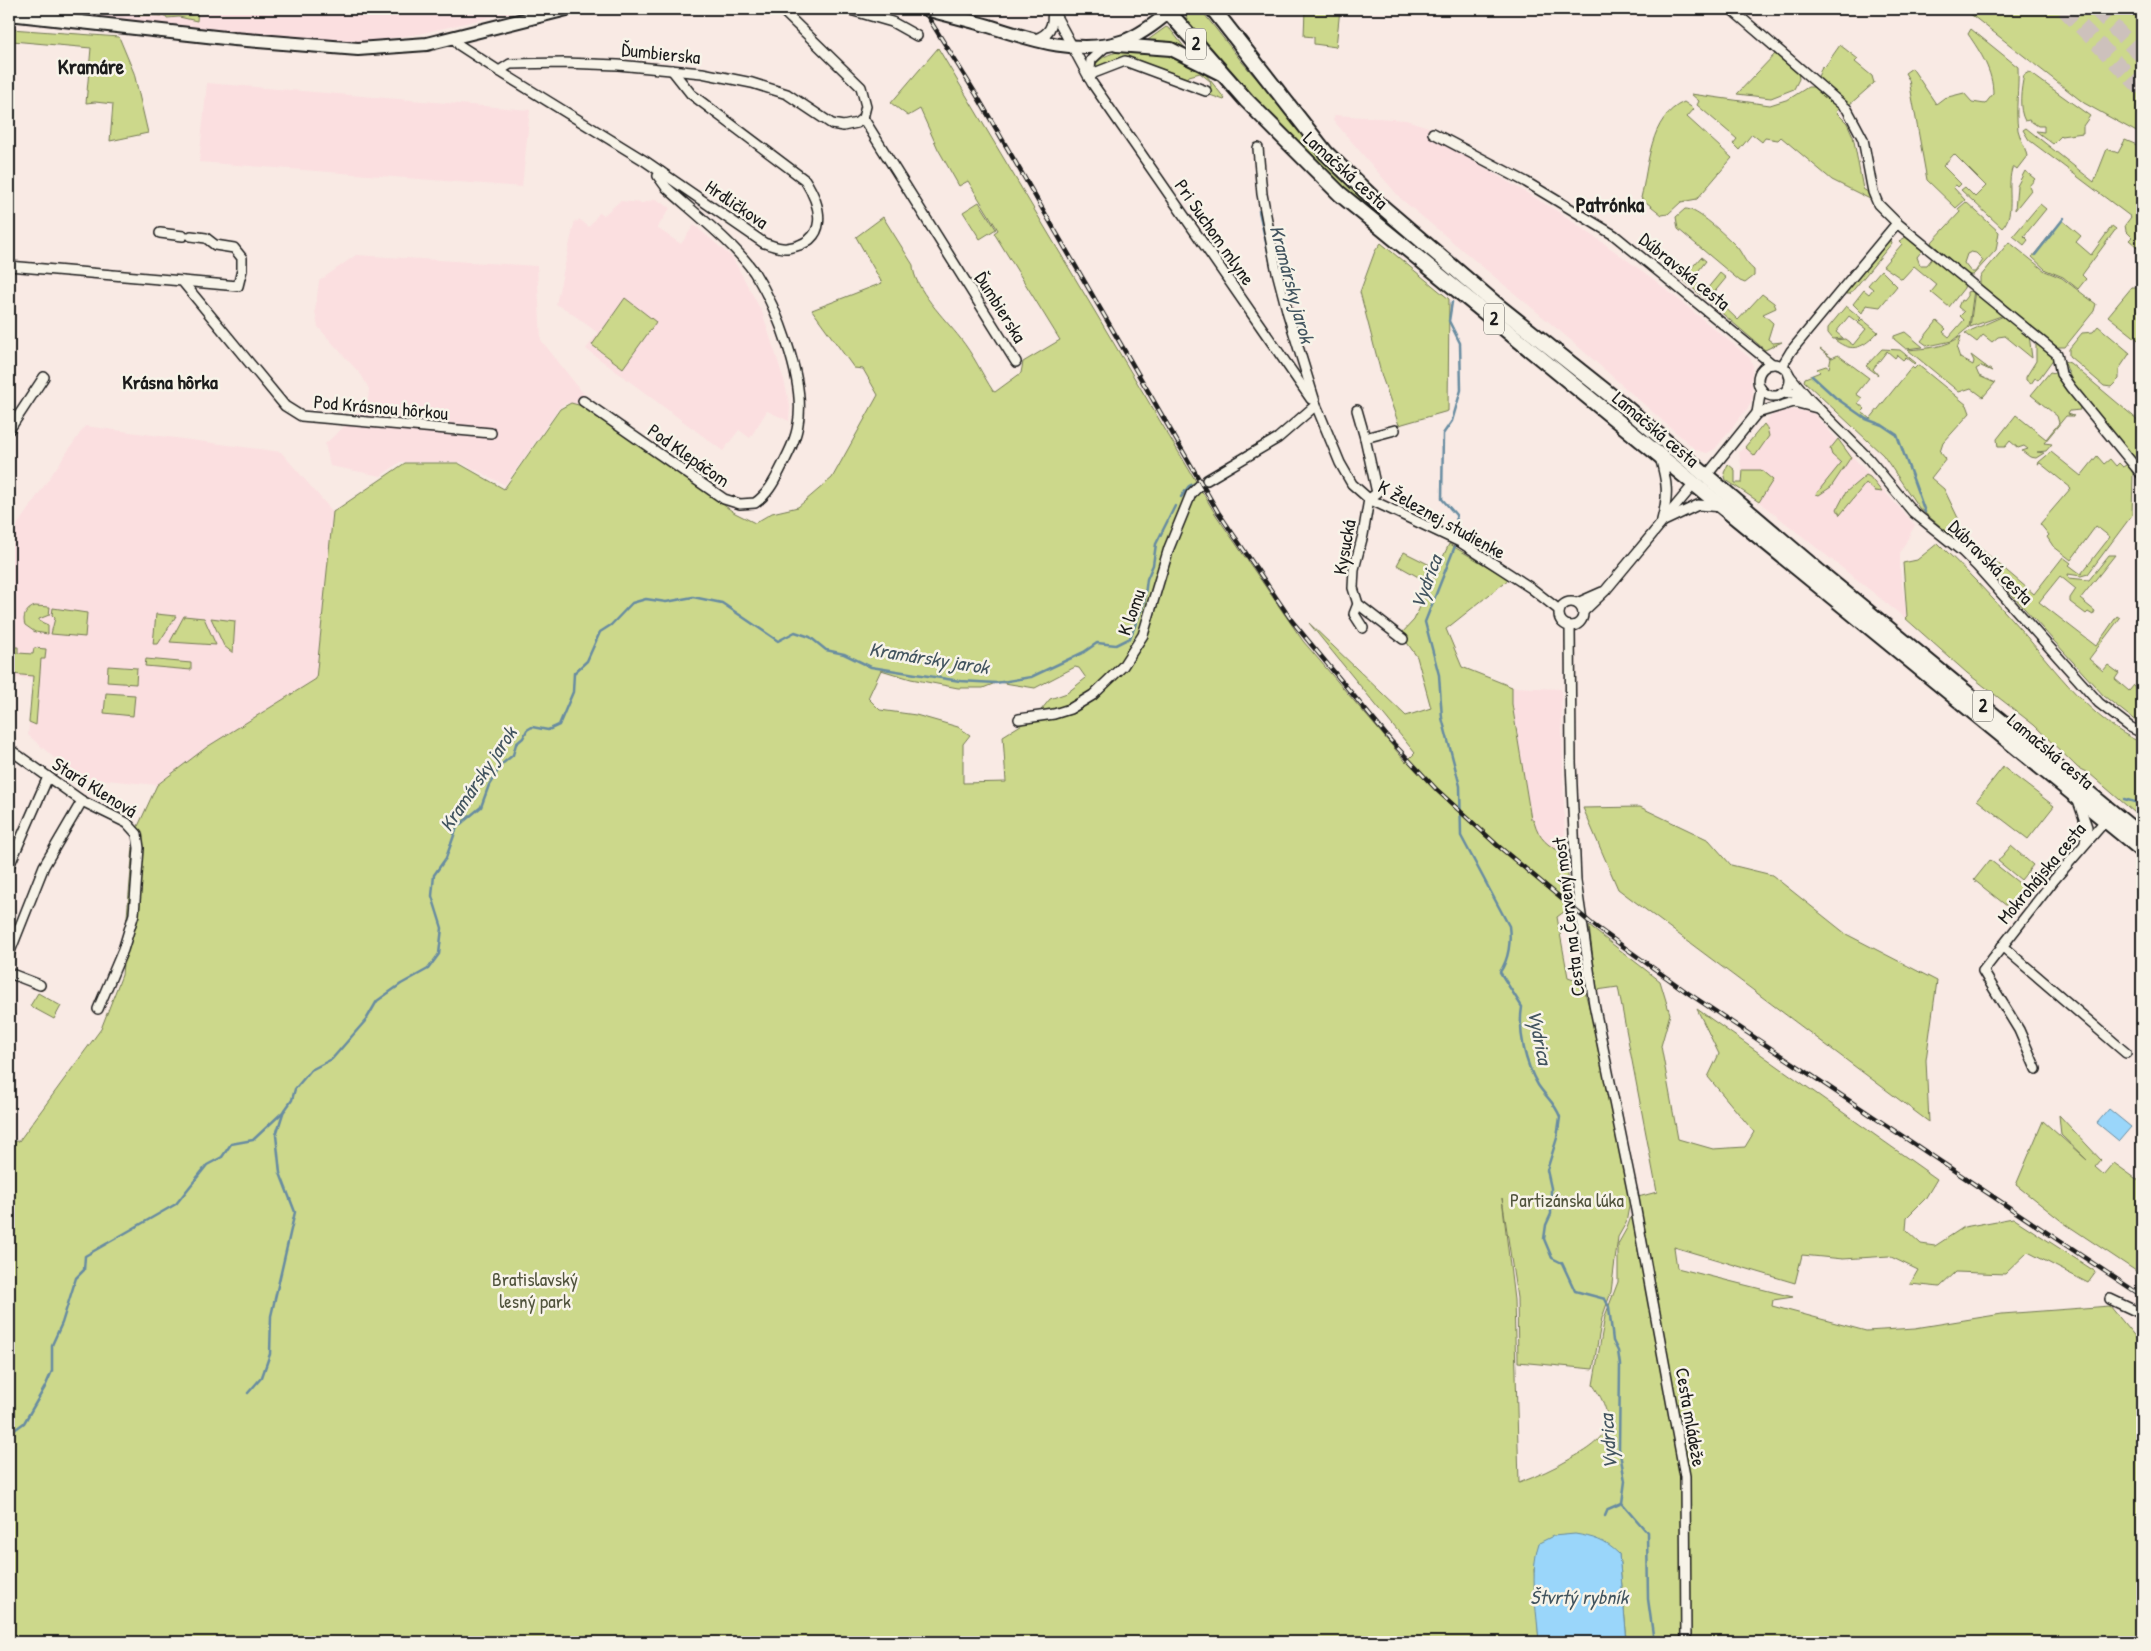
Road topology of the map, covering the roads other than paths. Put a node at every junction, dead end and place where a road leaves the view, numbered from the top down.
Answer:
1 (567, 9) edge
2 (780, 9) edge
3 (847, 9) edge
4 (926, 9) edge
5 (1052, 9) edge
6 (1170, 9) edge
7 (1213, 9) edge
8 (1731, 9) edge
9 (9, 14) edge
10 (917, 36) dead end
11 (454, 38) junction
12 (1034, 40) junction
13 (1107, 45) junction
14 (1070, 46) junction
15 (672, 70) junction
16 (499, 71) junction
17 (1224, 75) junction
18 (1089, 78) junction
19 (1206, 91) dead end
20 (863, 118) junction
21 (1434, 133) dead end
22 (1258, 148) dead end
23 (661, 172) junction
24 (1897, 223) junction
25 (160, 233) dead end
26 (9, 266) edge
27 (182, 281) junction
28 (1755, 351) junction
29 (1016, 362) dead end
30 (1772, 364) junction
31 (1782, 366) junction
32 (1762, 370) junction
33 (1789, 375) junction
34 (44, 377) dead end
35 (1761, 389) junction
36 (1778, 394) junction
37 (1809, 399) junction
38 (584, 401) dead end
39 (1316, 405) junction
40 (1820, 409) junction
41 (1357, 410) dead end
42 (1758, 412) junction
43 (9, 430) edge
44 (1395, 430) dead end
45 (491, 433) dead end
46 (1365, 438) junction
47 (1660, 456) junction
48 (1707, 475) junction
49 (2142, 475) edge
50 (1694, 484) junction
51 (1369, 499) junction
52 (1722, 507) junction
53 (1661, 522) junction
54 (1605, 591) junction
55 (1577, 603) junction
56 (1358, 604) junction
57 (1559, 610) junction
58 (1583, 612) junction
59 (1570, 626) junction
60 (1363, 628) dead end
61 (1402, 639) dead end
62 (1019, 718) dead end
63 (2142, 733) edge
64 (9, 748) edge
65 (48, 777) junction
66 (2077, 798) junction
67 (82, 801) junction
68 (2107, 814) junction
69 (2142, 837) edge
70 (2084, 844) junction
71 (2142, 850) edge
72 (9, 866) edge
73 (2002, 946) junction
74 (9, 954) edge
75 (9, 973) edge
76 (40, 985) dead end
77 (98, 1009) dead end
78 (2126, 1053) dead end
79 (2036, 1069) dead end
80 (1634, 1200) joint
81 (2110, 1299) dead end
82 (2142, 1314) edge
83 (1686, 1642) edge

1 - 11 street
2 - 20 street
3 - 10 street
4 - 12 street
5 - 12 street, Pri Suchom mlyne
5 - 14 street, Pri Suchom mlyne
6 - 13 street
6 - 17 main road, Lamačská cesta / 2
7 - 48 main road, Lamačská cesta / 2
8 - 24 street
9 - 11 street
11 - 16 street
12 - 14 street
13 - 14 street
13 - 17 street
13 - 18 street
14 - 18 street, Pri Suchom mlyne
15 - 16 street, Ďumbierska
15 - 20 street, Ďumbierska
15 - 23 street, Hrdličkova
16 - 23 street, Hrdličkova
17 - 47 main road, Lamačská cesta / 2
18 - 19 street
18 - 39 street, Pri Suchom mlyne
20 - 29 street, Ďumbierska
21 - 28 street, Dúbravská cesta
22 - 39 street, K Železnej studienke
23 - 38 street, Pod Klepáčom
24 - 31 street
24 - 49 street
25 - 27 street
26 - 27 street
27 - 45 street, Pod Krásnou hôrkou
28 - 30 street, Dúbravská cesta
28 - 32 street
30 - 31 street
30 - 32 street
31 - 33 street
32 - 35 street
33 - 36 street
33 - 37 street, Dúbravská cesta
34 - 43 street
35 - 36 street
35 - 42 street
36 - 37 street, Dúbravská cesta
36 - 42 street
37 - 40 street, Dúbravská cesta
39 - 51 street, K Železnej studienke
39 - 62 street, K lomu
40 - 42 street
40 - 63 street, Dúbravská cesta
41 - 46 street
42 - 48 street
44 - 46 street
46 - 51 street, Kysucká
47 - 50 main road, Lamačská cesta / 2
47 - 53 street
48 - 50 main road
48 - 68 main road, Lamačská cesta / 2
50 - 52 main road, Lamačská cesta / 2
50 - 53 street
51 - 56 street, Kysucká
51 - 57 street, K Železnej studienke
52 - 53 street
52 - 66 main road, Lamačská cesta / 2
53 - 54 street
54 - 55 street
54 - 58 street
55 - 57 street
55 - 58 street
56 - 60 street, Kysucká
56 - 61 street
57 - 59 street
58 - 59 street
59 - 80 street, Cesta na Červený most
64 - 65 street, Stará Klenová
65 - 67 street, Stará Klenová
65 - 72 street
66 - 68 main road, Lamačská cesta / 2
66 - 70 street
67 - 74 street
67 - 77 street, Stará Klenová
68 - 69 main road, Lamačská cesta / 2
68 - 70 street, Mokrohájska cesta
68 - 71 main road, Lamačská cesta / 2
70 - 73 street, Mokrohájska cesta
73 - 78 street, Mokrohájska cesta
73 - 79 street, Mokrohájska cesta
75 - 76 street
80 - 83 street, Cesta mládeže
81 - 82 street

